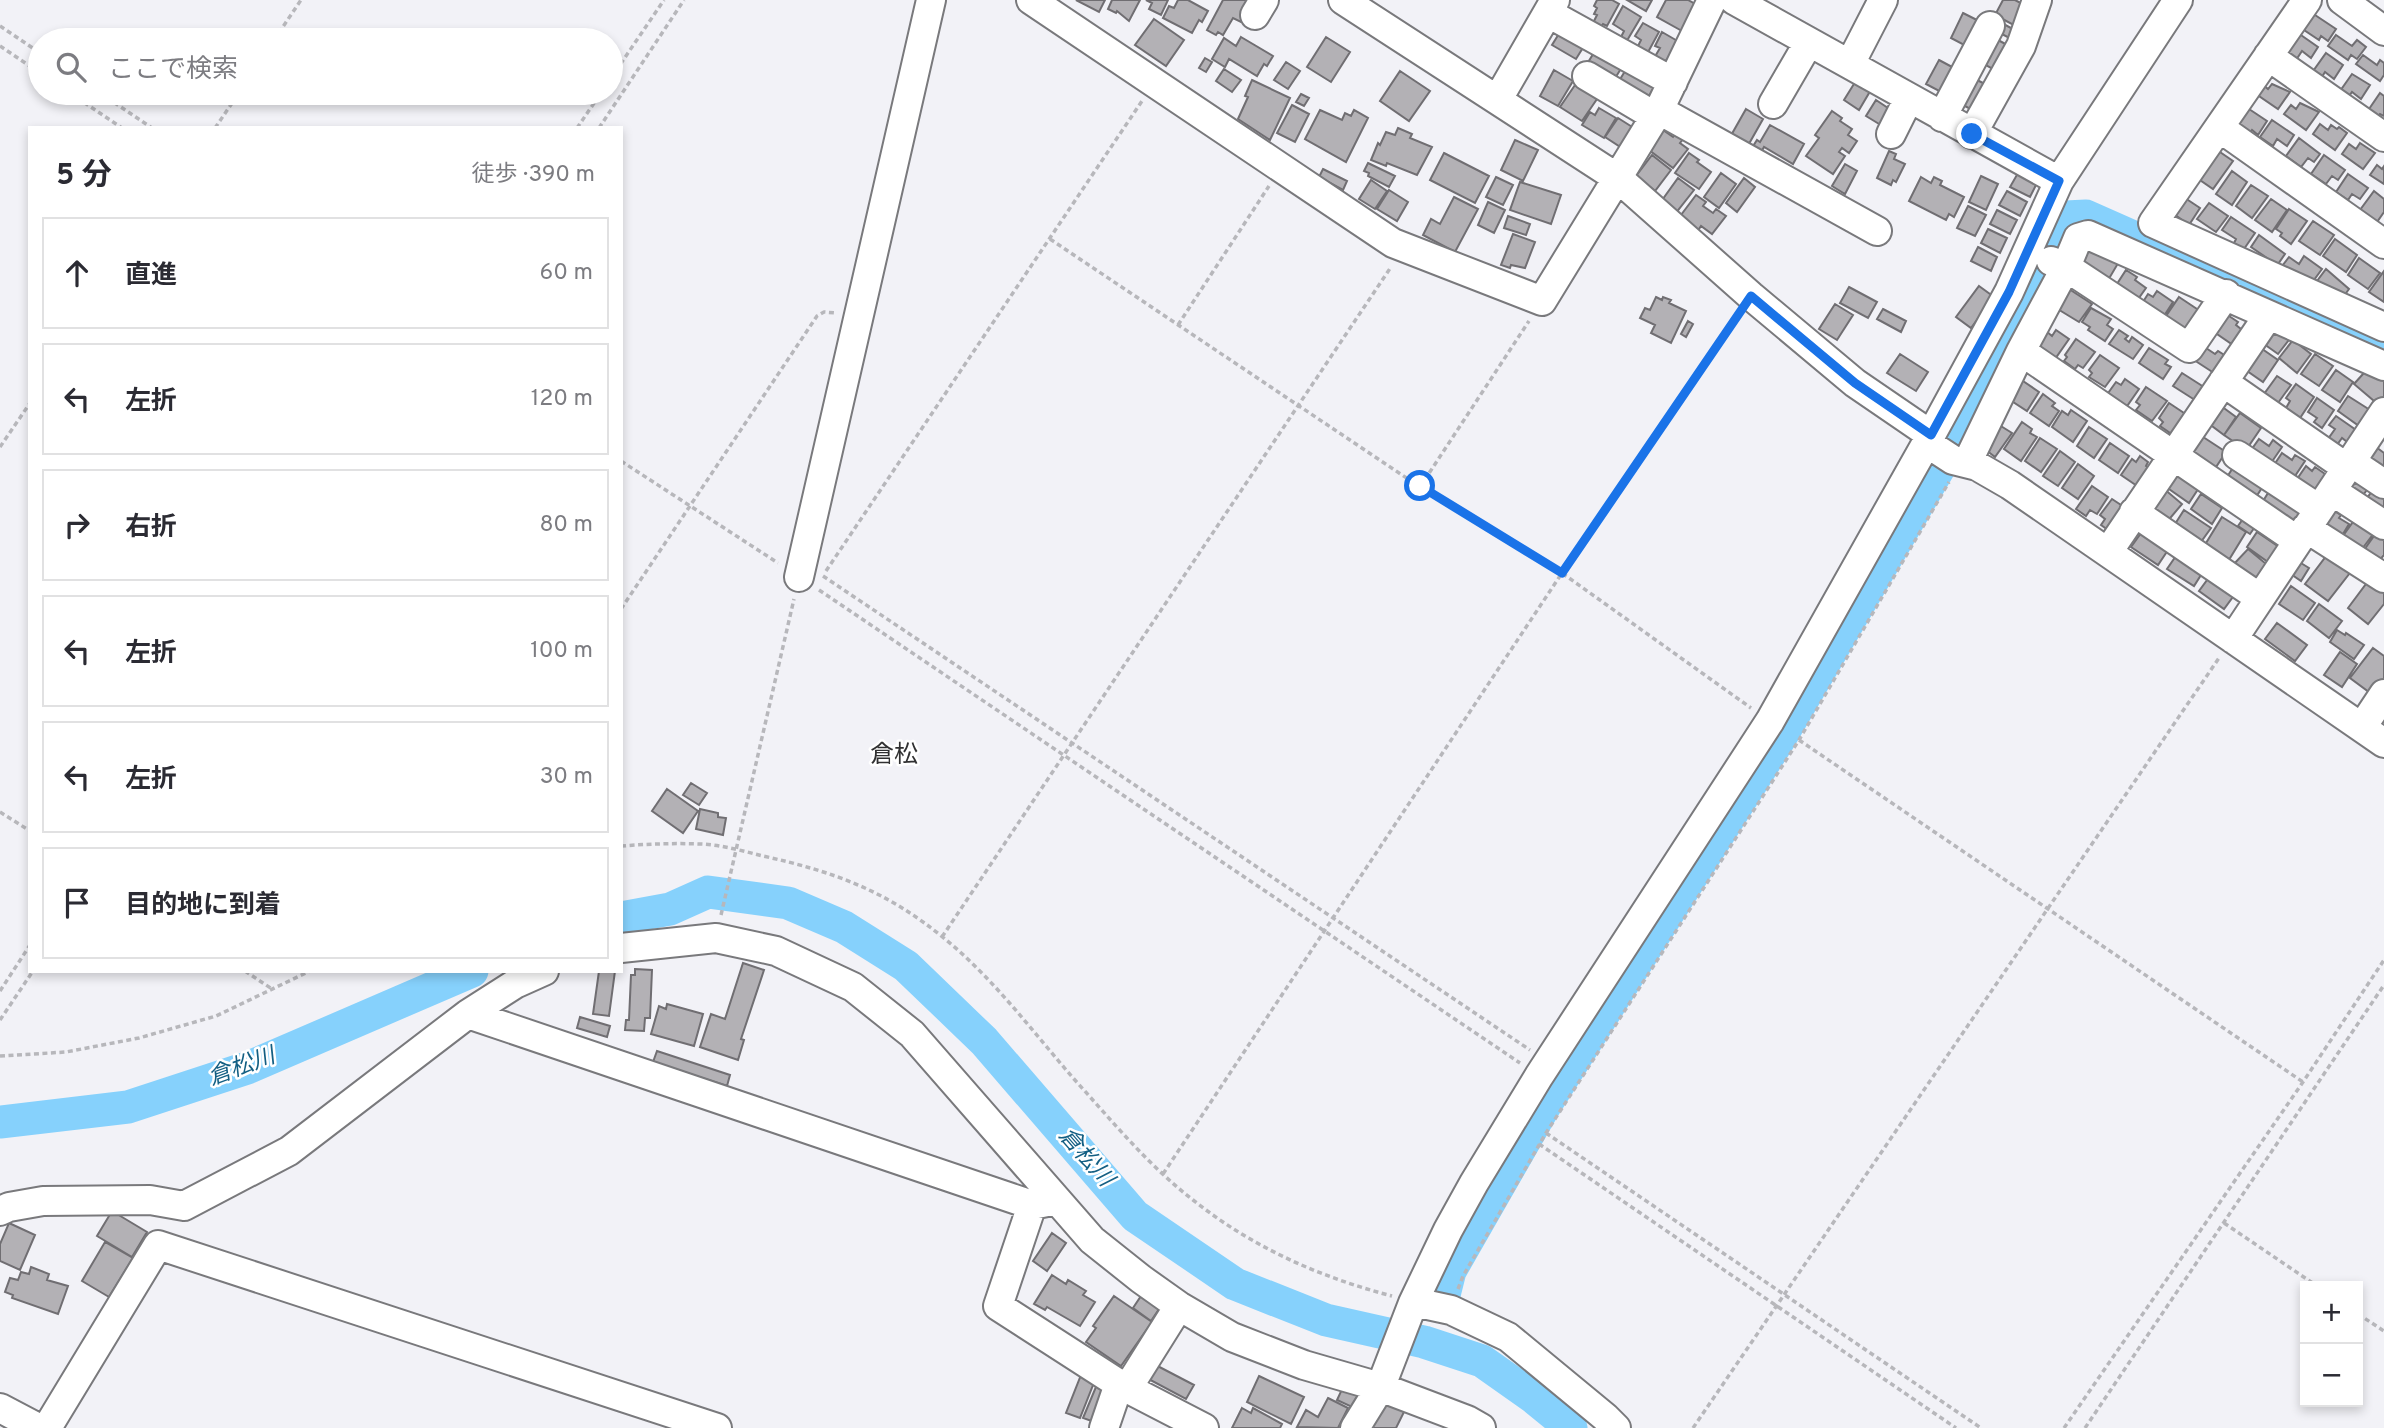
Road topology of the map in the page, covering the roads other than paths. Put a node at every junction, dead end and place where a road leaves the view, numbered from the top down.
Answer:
1 (930, 0) edge
2 (1031, 0) edge
3 (1712, 0) edge
4 (1884, 0) edge
5 (2037, 0) edge
6 (2178, 0) edge
7 (2307, 0) edge
8 (2342, 0) edge
9 (1749, 4) edge
10 (1360, 5) edge
11 (1551, 7) edge
12 (1990, 26) dead end
13 (2384, 31) edge
14 (1809, 42) junction
15 (2268, 56) junction
16 (1850, 64) junction
17 (1587, 76) dead end
18 (1673, 82) junction
19 (1909, 98) junction
20 (1498, 99) junction
21 (1773, 104) dead end
22 (1658, 113) junction
23 (1942, 117) junction
24 (2220, 128) junction
25 (1891, 134) dead end
26 (1972, 134) junction
27 (2384, 137) edge
28 (1619, 179) junction
29 (2059, 181) junction
30 (1877, 231) dead end
31 (2384, 244) edge
32 (2047, 258) junction
33 (2226, 294) junction
34 (2268, 317) junction
35 (2384, 327) edge
36 (2021, 351) junction
37 (2384, 366) edge
38 (2223, 382) junction
39 (2379, 430) edge
40 (1945, 452) junction
41 (2173, 454) junction
42 (2237, 455) dead end
43 (2384, 484) edge
44 (2326, 500) junction
45 (2134, 512) junction
46 (2384, 525) edge
47 (2108, 552) junction
48 (811, 576) road end
49 (2384, 578) edge
50 (2260, 598) junction
51 (2233, 639) junction
52 (2384, 694) edge
53 (2373, 735) edge
54 (623, 948) edge
55 (540, 973) edge
56 (468, 1014) junction
57 (1044, 1203) junction
58 (184, 1206) junction
59 (0, 1211) edge
60 (158, 1245) junction
61 (1414, 1302) junction
62 (1179, 1306) junction
63 (1123, 1386) junction
64 (1380, 1386) junction
65 (0, 1408) edge
66 (38, 1428) edge
67 (47, 1428) edge
68 (717, 1428) edge
69 (1104, 1428) edge
70 (1204, 1428) edge
71 (1355, 1428) edge
72 (1481, 1428) edge
73 (1616, 1428) edge

1 - 48 street
2 - 28 street
3 - 18 street
4 - 16 street
5 - 26 street
6 - 29 street
7 - 15 street
8 - 13 street
9 - 14 street
10 - 20 street
11 - 18 street
11 - 20 street
12 - 23 street
14 - 16 street
14 - 21 street
15 - 24 street
15 - 27 street
16 - 19 street
17 - 22 street
18 - 22 street
19 - 23 street
19 - 25 street
20 - 28 street
22 - 28 street
22 - 30 street
23 - 26 street
24 - 31 street
24 - 35 street
26 - 29 street
28 - 40 street
29 - 32 street
32 - 33 street
32 - 33 street
32 - 36 street
32 - 40 street
33 - 34 street
34 - 37 street
34 - 38 street
36 - 40 street
36 - 41 street
38 - 41 street
38 - 44 street
39 - 44 street
40 - 47 street
40 - 61 street
41 - 44 street
41 - 45 street
42 - 44 street
43 - 44 street
44 - 46 street
44 - 49 street
44 - 50 street
45 - 47 street
45 - 50 street
47 - 51 street
50 - 51 street
51 - 53 street
52 - 53 street
54 - 57 street
55 - 56 street
56 - 57 street
56 - 58 street
57 - 62 street
57 - 63 street
58 - 59 street
58 - 60 street
60 - 67 street
60 - 68 street
61 - 64 street
61 - 73 street
62 - 63 street
62 - 64 street
63 - 69 street
63 - 70 street
64 - 71 street
64 - 72 street
65 - 66 street

